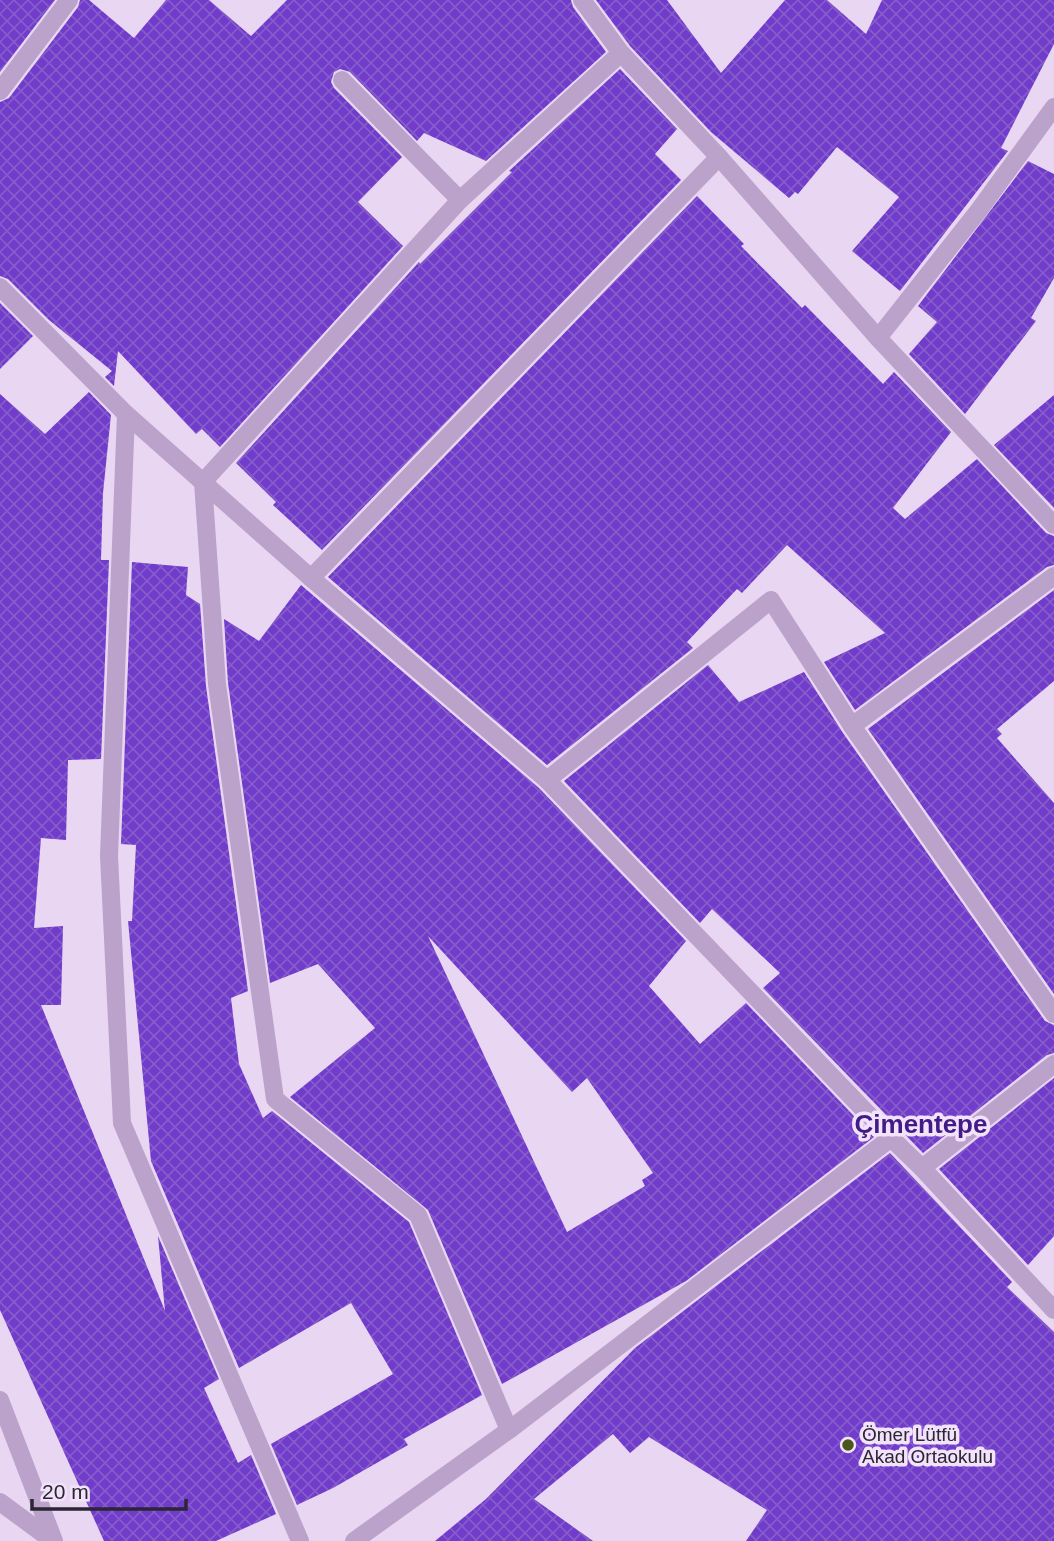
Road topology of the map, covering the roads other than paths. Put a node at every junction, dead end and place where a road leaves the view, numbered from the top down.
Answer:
1 (69, 0) edge
2 (582, 0) edge
3 (621, 52) junction
4 (342, 80) dead end
5 (0, 91) edge
6 (1054, 107) edge
7 (719, 157) junction
8 (460, 200) junction
9 (0, 288) edge
10 (878, 338) junction
11 (126, 414) junction
12 (203, 482) junction
13 (1054, 525) edge
14 (1054, 576) edge
15 (311, 578) junction
16 (852, 726) junction
17 (547, 780) junction
18 (1054, 1014) edge
19 (1054, 1063) edge
20 (891, 1138) junction
21 (922, 1168) junction
22 (1054, 1311) edge
23 (0, 1400) edge
24 (509, 1430) junction
25 (0, 1503) edge
26 (53, 1541) edge
27 (300, 1541) edge
28 (354, 1541) edge

1 - 5 street
2 - 3 street
3 - 7 street
3 - 8 street
4 - 8 street
6 - 10 street
7 - 10 street
7 - 15 street
8 - 12 street
9 - 11 street
10 - 13 street
11 - 12 street
11 - 27 street
12 - 15 street
12 - 24 street
14 - 16 street
15 - 17 street
16 - 17 street
16 - 18 street
17 - 20 street
19 - 21 street
20 - 21 street
20 - 24 street
21 - 22 street
23 - 26 street
24 - 28 street
25 - 26 street

